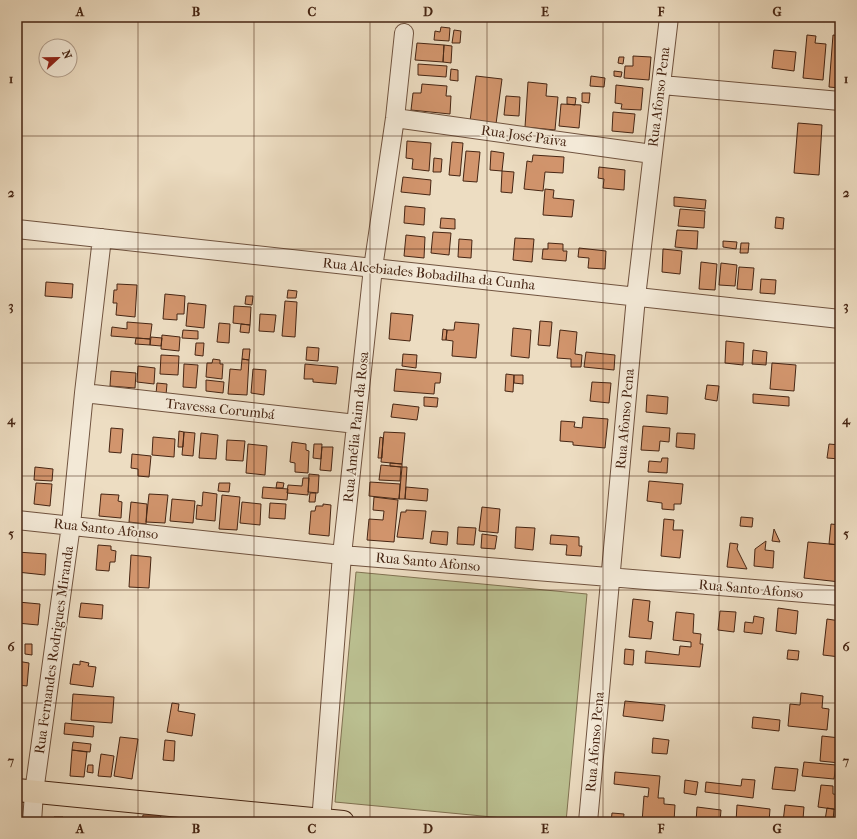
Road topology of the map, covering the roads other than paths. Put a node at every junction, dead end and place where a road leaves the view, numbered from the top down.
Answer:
1 (669, 17) edge
2 (404, 33) dead end
3 (662, 84) junction
4 (840, 101) edge
5 (395, 118) junction
6 (652, 154) junction
7 (17, 229) edge
8 (102, 238) junction
9 (373, 268) junction
10 (636, 297) junction
11 (840, 319) edge
12 (84, 393) junction
13 (356, 424) junction
14 (17, 520) edge
15 (71, 526) junction
16 (342, 555) junction
17 (610, 577) junction
18 (840, 596) edge
19 (26, 791) edge
20 (321, 821) edge
21 (32, 822) edge
22 (343, 822) edge
23 (588, 822) edge

1 - 3 street, Rua Afonso Pena
2 - 5 street, Rua Amélia Paim da Rosa
3 - 4 street
3 - 6 street, Rua Afonso Pena
5 - 6 street, Rua José Paiva
5 - 9 street, Rua Amélia Paim da Rosa
6 - 10 street, Rua Afonso Pena
7 - 8 street, Rua Alcebiades Bobadilha da Cunha
8 - 9 street, Rua Alcebiades Bobadilha da Cunha
8 - 12 street, Rua Fernandes Rodrigues Miranda
9 - 10 street, Rua Alcebiades Bobadilha da Cunha
9 - 13 street, Rua Amélia Paim da Rosa
10 - 11 street, Rua Alcebiades Bobadilha da Cunha
10 - 17 street, Rua Afonso Pena
12 - 13 street, Travessa Corumbá
12 - 15 street, Rua Fernandes Rodrigues Miranda
13 - 16 street, Rua Amélia Paim da Rosa
14 - 15 street, Rua Santo Afonso
15 - 16 street, Rua Santo Afonso
15 - 19 street, Rua Fernandes Rodrigues Miranda
16 - 17 street, Rua Santo Afonso
16 - 20 street, Rua Amélia Paim da Rosa
17 - 18 street, Rua Santo Afonso
17 - 23 street, Rua Afonso Pena
19 - 20 main road
19 - 21 street, Rua Fernandes Rodrigues Miranda
20 - 22 main road

